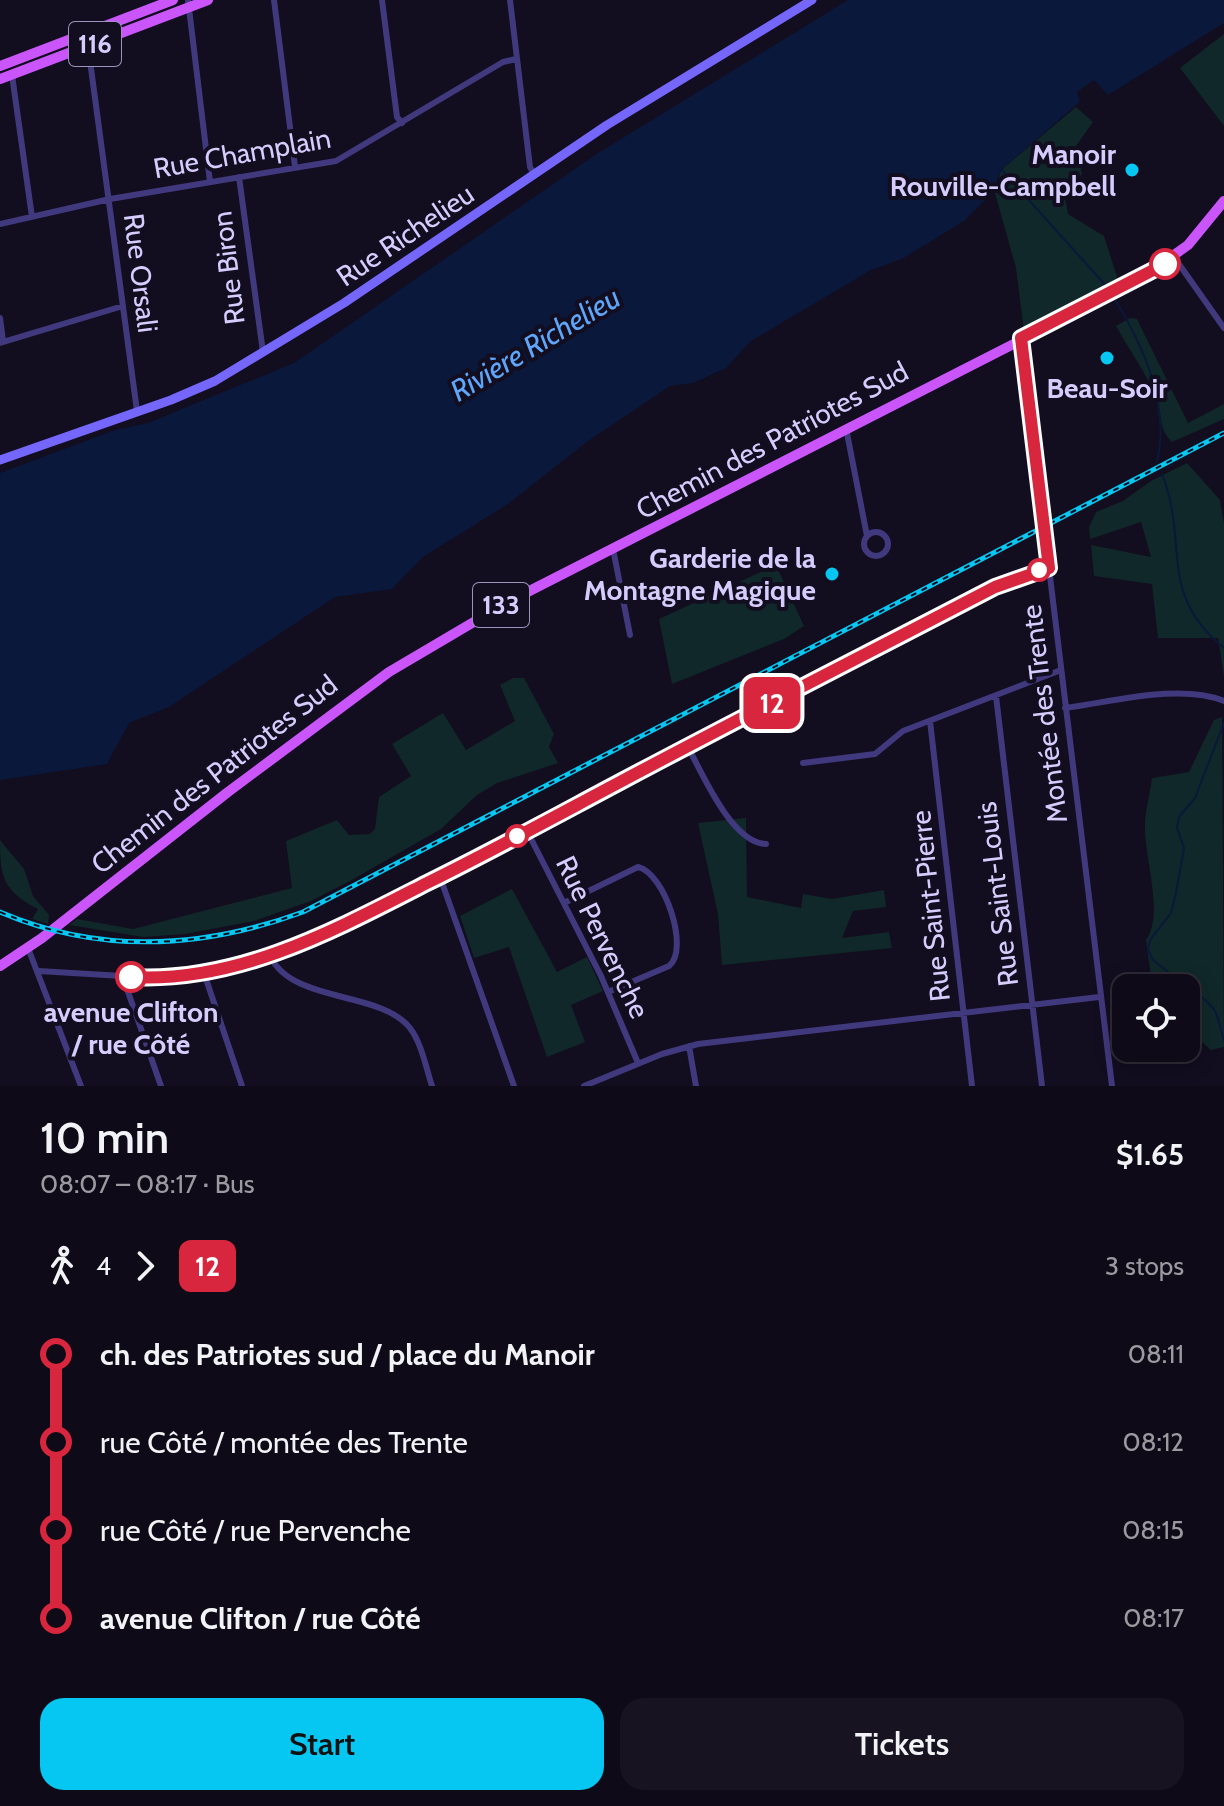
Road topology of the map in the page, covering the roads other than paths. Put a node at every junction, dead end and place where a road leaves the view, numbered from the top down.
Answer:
1 (173, 0) edge
2 (208, 0) edge
3 (274, 0) edge
4 (382, 0) edge
5 (510, 0) edge
6 (812, 0) edge
7 (188, 4) edge
8 (88, 46) junction
9 (516, 59) junction
10 (0, 66) edge
11 (12, 75) junction
12 (0, 79) edge
13 (402, 123) junction
14 (295, 167) junction
15 (534, 174) junction
16 (239, 177) junction
17 (210, 182) junction
18 (110, 199) junction
19 (1224, 201) edge
20 (32, 217) junction
21 (0, 224) edge
22 (1174, 257) junction
23 (123, 306) junction
24 (0, 318) edge
25 (1224, 328) edge
26 (1021, 338) junction
27 (1, 342) edge
28 (263, 352) junction
29 (137, 411) junction
30 (846, 428) junction
31 (0, 460) edge
32 (867, 536) dead end
33 (613, 549) junction
34 (1049, 568) junction
35 (630, 635) dead end
36 (1061, 670) junction
37 (996, 696) junction
38 (1224, 701) edge
39 (1065, 708) junction
40 (930, 721) junction
41 (688, 747) junction
42 (803, 763) dead end
43 (527, 831) junction
44 (766, 844) dead end
45 (440, 877) junction
46 (564, 903) junction
47 (28, 948) junction
48 (270, 956) junction
49 (0, 966) edge
50 (39, 971) junction
51 (204, 973) junction
52 (126, 977) junction
53 (608, 992) junction
54 (1099, 997) junction
55 (1032, 1004) junction
56 (964, 1012) junction
57 (689, 1046) junction
58 (638, 1063) junction
59 (81, 1086) edge
60 (161, 1086) edge
61 (242, 1086) edge
62 (432, 1086) edge
63 (514, 1086) edge
64 (584, 1086) edge
65 (696, 1086) edge
66 (972, 1086) edge
67 (1042, 1086) edge
68 (1112, 1086) edge

1 - 10 main road, 116
2 - 7 main road, 116
3 - 14 street
4 - 13 street
5 - 9 street
6 - 15 main road, Rue Richelieu
7 - 8 main road, 116
7 - 17 street
8 - 11 main road, 116
8 - 18 street, Rue Orsali
9 - 13 street, Rue Champlain
9 - 15 street
11 - 12 main road, 116
11 - 20 street
13 - 14 street, Rue Champlain
14 - 16 street, Rue Champlain
15 - 28 main road, Rue Richelieu
16 - 17 street, Rue Champlain
16 - 28 street, Rue Biron
17 - 18 street, Rue Champlain
18 - 20 street, Rue Champlain
18 - 23 street, Rue Orsali
19 - 22 main road, Chemin des Patriotes Sud / 133
20 - 21 street, Rue Champlain
22 - 25 street
22 - 26 main road, Chemin des Patriotes Sud / 133
23 - 27 street
23 - 29 street, Rue Orsali
24 - 27 street
26 - 30 main road, Chemin des Patriotes Sud / 133
26 - 34 street, Montée des Trente
28 - 29 main road, Rue Richelieu
29 - 31 main road, Rue Richelieu
30 - 32 street
30 - 33 main road, Chemin des Patriotes Sud / 133
33 - 35 street
33 - 47 main road, Chemin des Patriotes Sud / 133
34 - 36 street, Montée des Trente
34 - 41 street
36 - 37 street
36 - 39 street, Montée des Trente
37 - 40 street
37 - 55 street, Rue Saint-Louis
38 - 39 street
39 - 54 street, Montée des Trente
40 - 42 street
40 - 56 street, Rue Saint-Pierre
41 - 43 street
41 - 44 street
43 - 45 street
43 - 46 street, Rue Pervenche
45 - 48 street
45 - 63 street
46 - 53 street, Rue Pervenche
46 - 53 street
47 - 49 main road, 133
47 - 50 street
48 - 51 street
48 - 62 street
50 - 52 street
50 - 59 street
51 - 52 street
51 - 61 street
52 - 60 street
53 - 58 street, Rue Pervenche
54 - 55 street
54 - 68 street, Montée des Trente
55 - 56 street
55 - 67 street, Rue Saint-Louis
56 - 57 street
56 - 66 street, Rue Saint-Pierre
57 - 58 street
57 - 65 street
58 - 64 street

